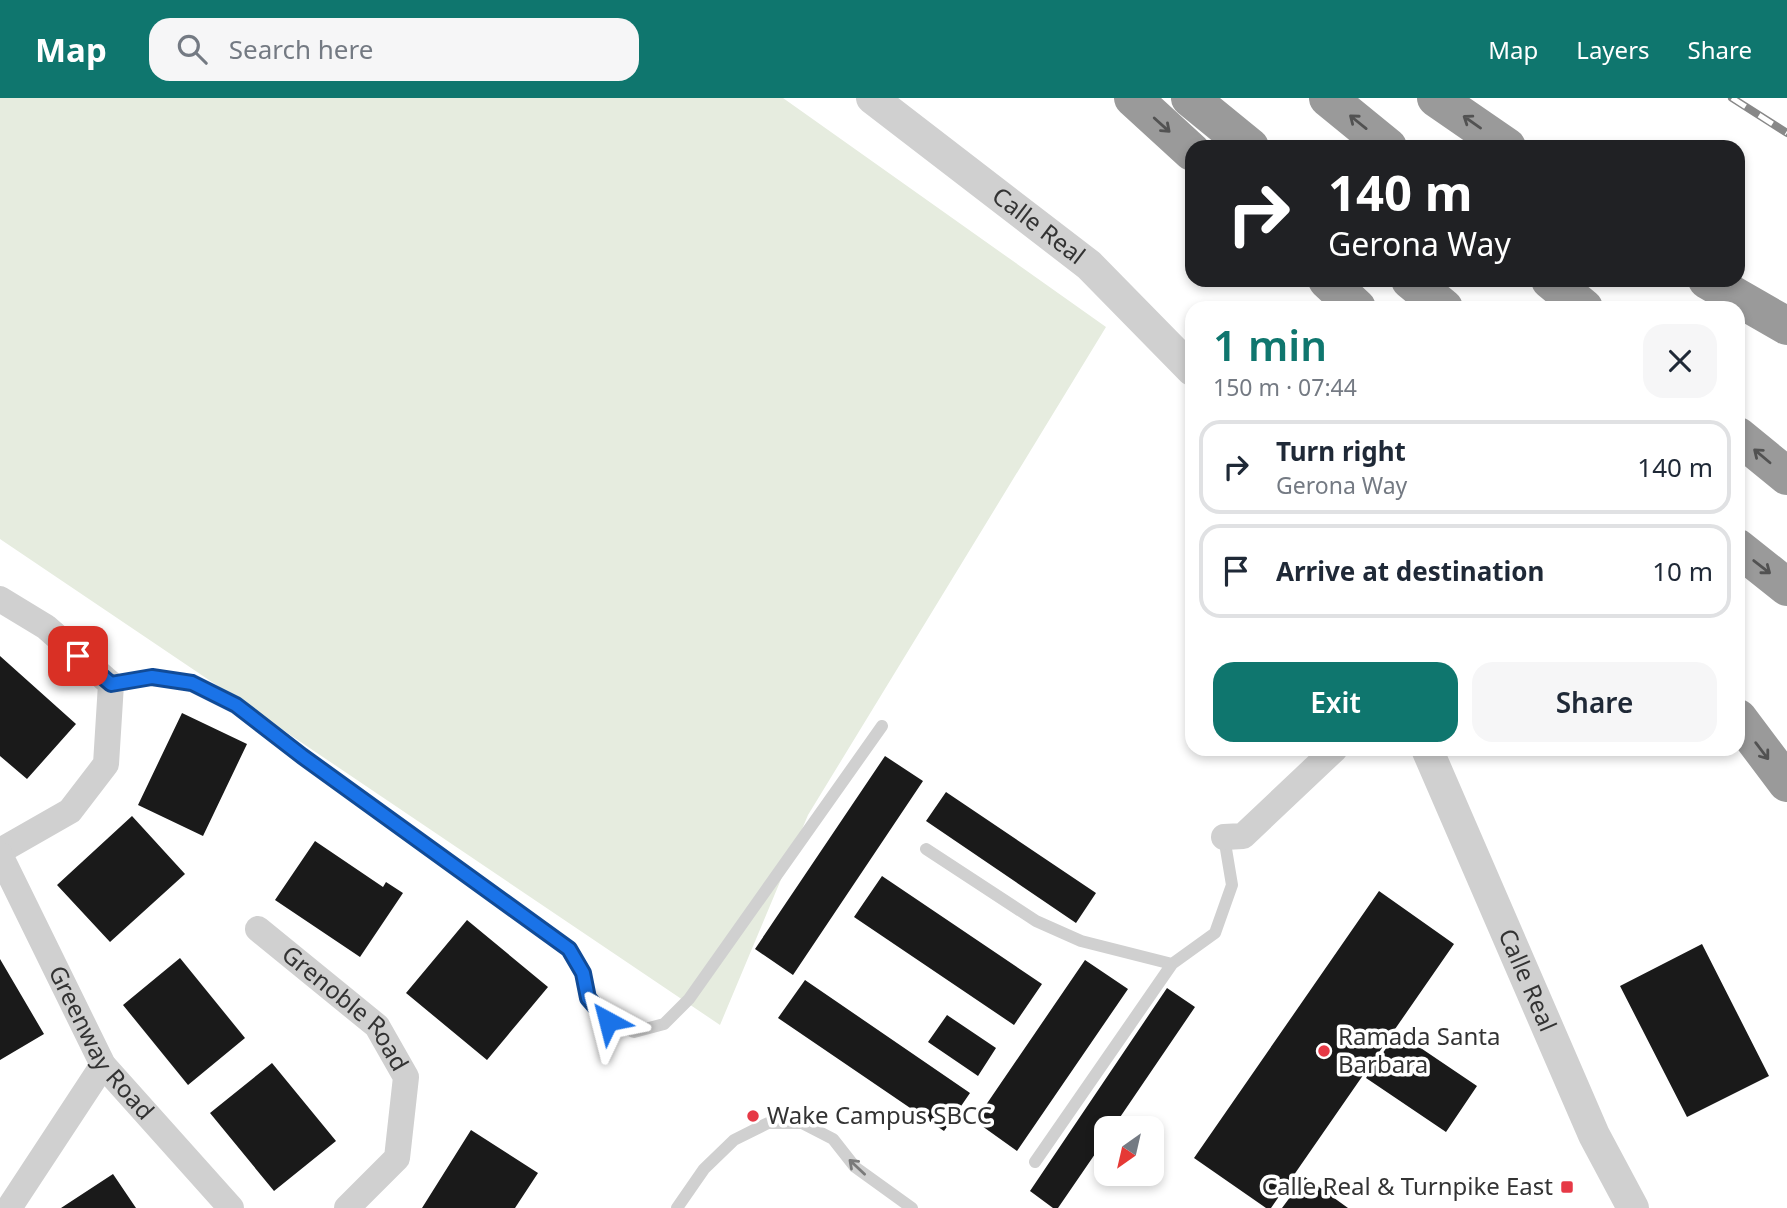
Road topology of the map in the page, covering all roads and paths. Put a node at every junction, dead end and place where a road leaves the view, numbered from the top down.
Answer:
1 (872, 98) edge
2 (1133, 98) edge
3 (1190, 98) edge
4 (1328, 98) edge
5 (1436, 98) edge
6 (1241, 140) edge
7 (1379, 140) edge
8 (1497, 140) edge
9 (1185, 146) edge
10 (1334, 287) edge
11 (1418, 287) edge
12 (1558, 287) edge
13 (1719, 287) edge
14 (1350, 301) edge
15 (1436, 301) edge
16 (1576, 301) edge
17 (1744, 301) edge
18 (1745, 302) edge
19 (1787, 326) edge
20 (1185, 363) edge
21 (1745, 442) edge
22 (1787, 476) edge
23 (1745, 553) edge
24 (1787, 586) edge
25 (0, 599) edge
26 (111, 684) junction
27 (882, 726) dead end
28 (1745, 727) edge
29 (1328, 756) edge
30 (1430, 756) edge
31 (1787, 783) edge
32 (1224, 837) joint
33 (926, 849) dead end
34 (0, 853) edge
35 (258, 929) dead end
36 (1171, 964) junction
37 (103, 1065) junction
38 (1035, 1162) dead end
39 (9, 1208) edge
40 (231, 1208) edge
41 (347, 1208) edge
42 (677, 1208) edge
43 (912, 1208) edge
44 (1633, 1208) edge

1 - 20 street, Calle Real
2 -> 9 highway
3 - 6 highway
7 -> 4 highway
8 -> 5 highway
10 - 14 highway
11 - 15 highway
12 - 16 highway
13 - 17 highway
18 - 19 highway
22 -> 21 highway
23 -> 24 highway
25 - 26 street
26 - 27 lane
26 - 34 street
28 -> 31 highway
29 - 32 street
30 - 44 street, Calle Real
32 - 36 lane
33 - 36 lane
34 - 37 street, Greenway Road
35 - 41 street, Grenoble Road
36 - 38 lane
37 - 39 street
37 - 40 street, Greenway Road
43 -> 42 lane

